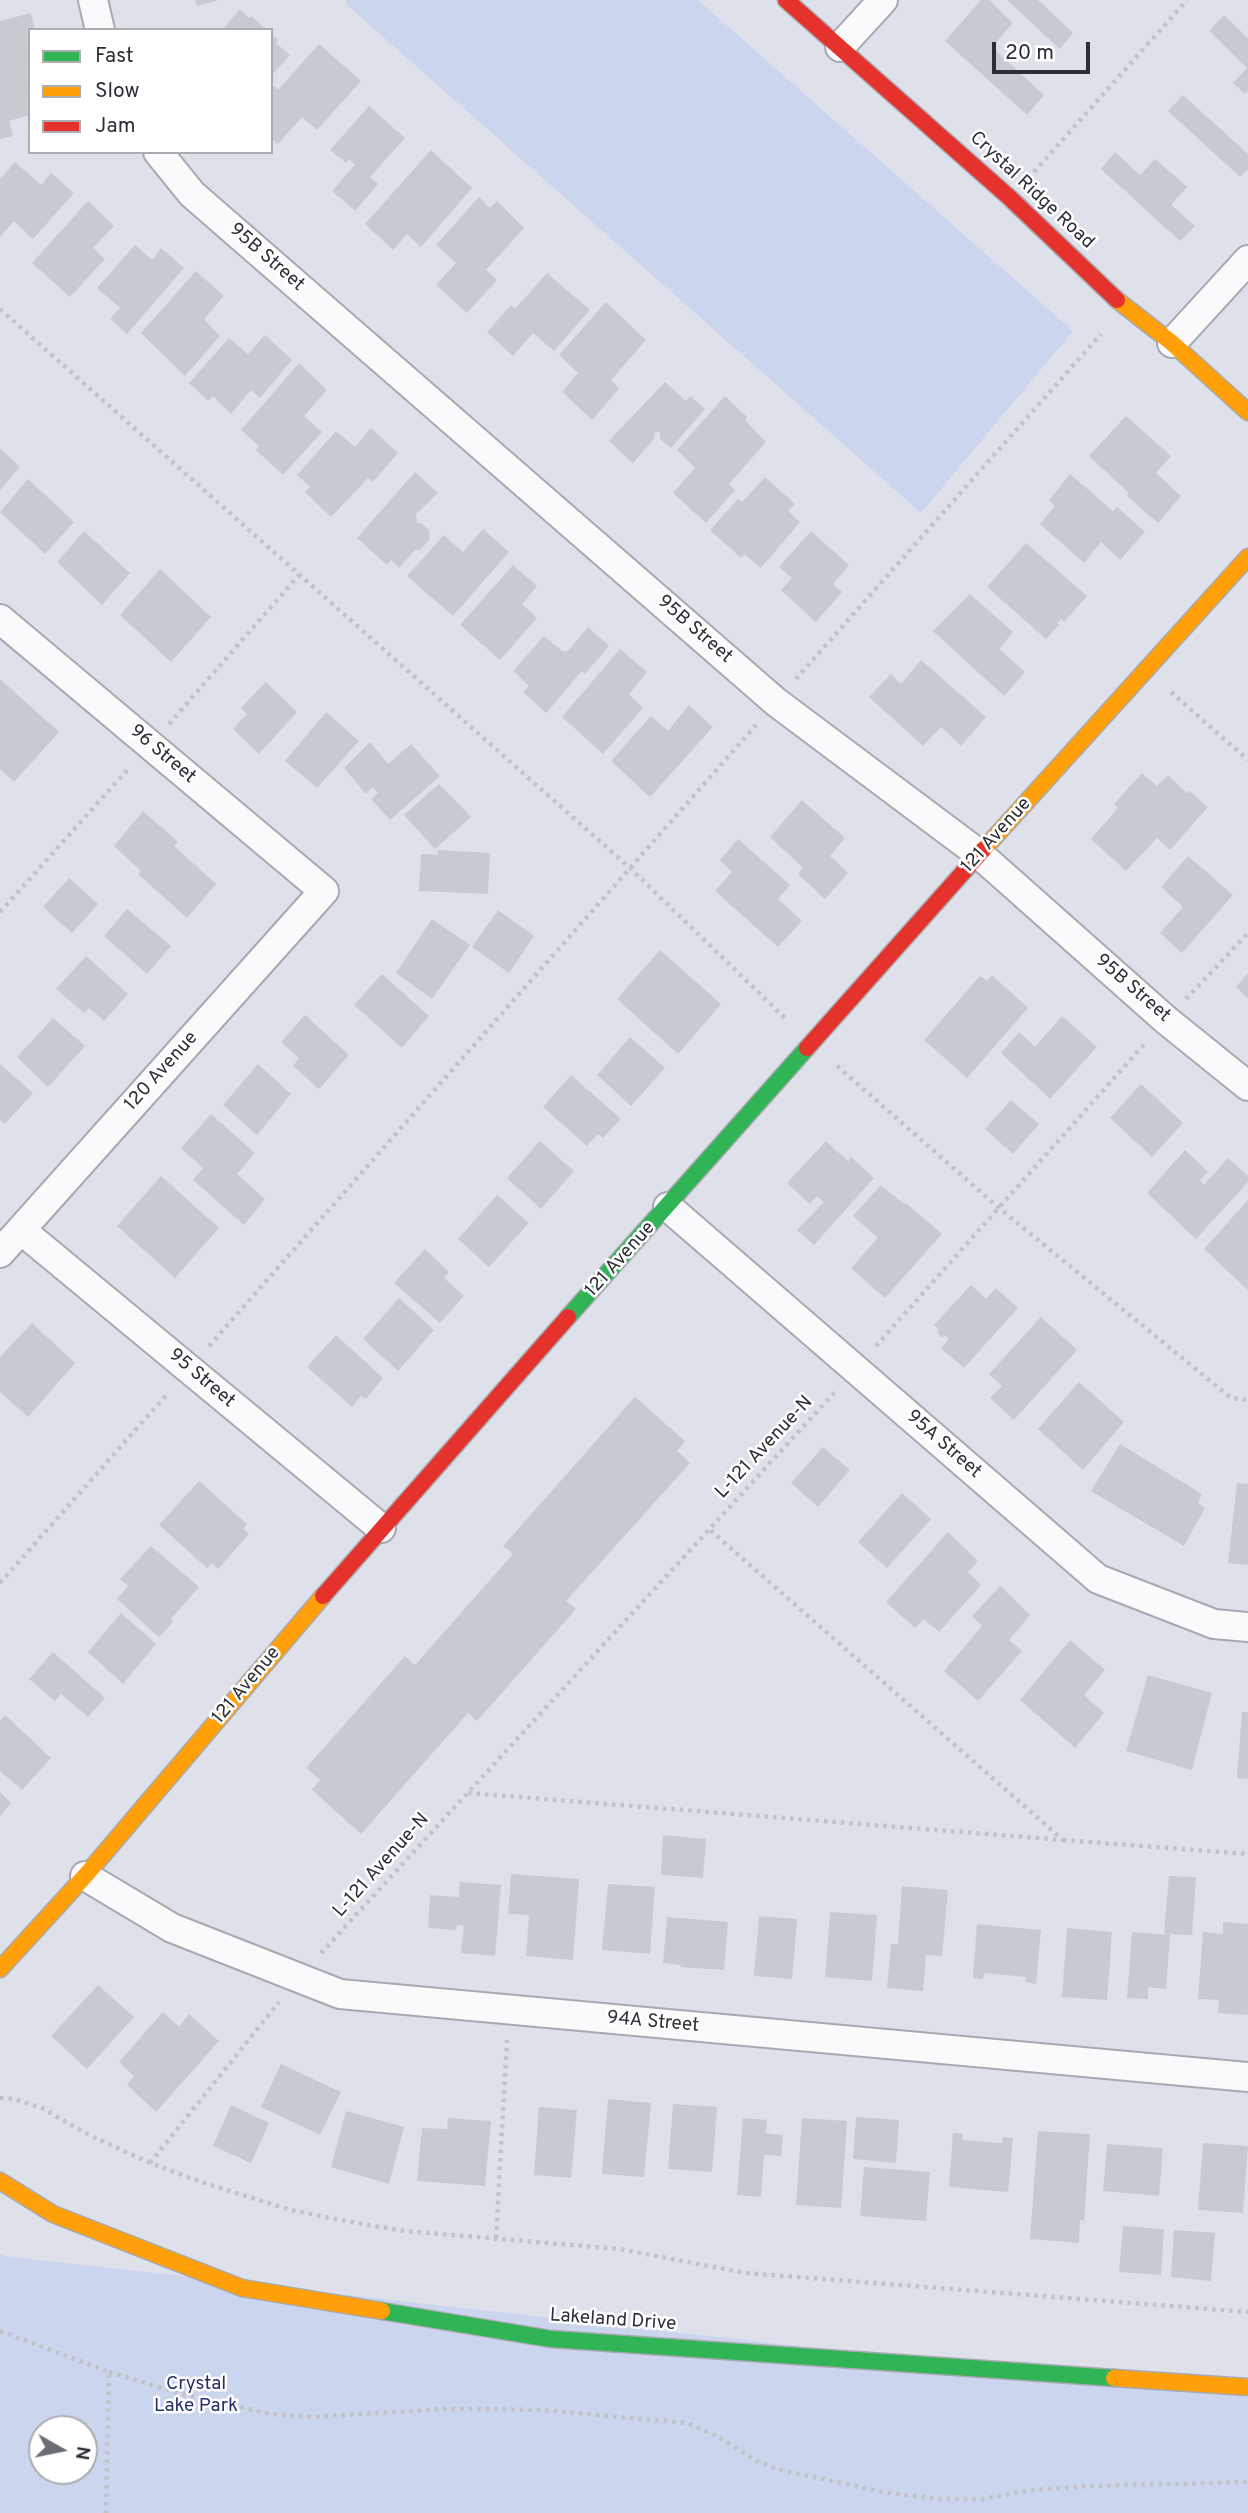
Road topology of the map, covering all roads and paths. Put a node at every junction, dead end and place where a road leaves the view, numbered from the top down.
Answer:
1 (93, 0) edge
2 (786, 0) edge
3 (883, 0) edge
4 (1187, 0) edge
5 (100, 28) edge
6 (840, 47) junction
7 (160, 154) edge
8 (1010, 198) junction
9 (1248, 260) edge
10 (1125, 307) junction
11 (0, 309) edge
12 (1172, 343) junction
13 (1248, 412) edge
14 (1248, 557) edge
15 (0, 619) edge
16 (1147, 670) junction
17 (776, 702) junction
18 (1248, 761) edge
19 (979, 854) junction
20 (630, 868) junction
21 (324, 891) joint
22 (0, 903) edge
23 (5, 907) dead end
24 (1248, 933) edge
25 (1166, 1020) junction
26 (812, 1044) junction
27 (1248, 1086) edge
28 (668, 1207) junction
29 (999, 1208) junction
30 (21, 1230) junction
31 (0, 1253) edge
32 (189, 1369) junction
33 (855, 1370) junction
34 (1248, 1400) edge
35 (381, 1528) junction
36 (709, 1530) junction
37 (0, 1583) edge
38 (1248, 1627) edge
39 (468, 1793) junction
40 (1063, 1840) junction
41 (1248, 1854) edge
42 (85, 1876) junction
43 (0, 1969) edge
44 (298, 1978) junction
45 (508, 2010) junction
46 (1248, 2077) edge
47 (0, 2098) edge
48 (150, 2163) junction
49 (0, 2181) edge
50 (496, 2238) junction
51 (1248, 2312) edge
52 (0, 2331) edge
53 (109, 2372) junction
54 (1248, 2387) edge
55 (1248, 2482) edge
56 (106, 2513) edge

1 - 5 street
2 - 6 street, Crystal Ridge Road
3 - 6 street
4 - 8 path
6 - 8 street, Crystal Ridge Road
7 - 17 street, 95B Street
8 - 10 street, Crystal Ridge Road
9 - 12 street
10 - 12 street, Crystal Ridge Road
10 - 17 path
11 - 20 path
12 - 13 street, Crystal Ridge Road
14 - 16 street, 121 Avenue
15 - 21 street, 96 Street
16 - 18 path
16 - 19 street, 121 Avenue
17 - 19 street, 95B Street
17 - 20 path
19 - 25 street, 95B Street
19 - 26 street, 121 Avenue
20 - 26 path
20 - 32 path
21 - 30 street, 120 Avenue
22 - 23 path
24 - 25 path, L-121 Avenue-N
25 - 27 street, 95B Street
25 - 29 path, L-121 Avenue-N
26 - 28 street, 121 Avenue
26 - 29 path
28 - 33 street, 95A Street
28 - 35 street, 121 Avenue
29 - 33 path, L-121 Avenue-N
29 - 34 path
30 - 31 street, 120 Avenue
30 - 32 street, 95 Street
32 - 35 street, 95 Street
32 - 37 path
33 - 36 path, L-121 Avenue-N
33 - 38 street, 95A Street
35 - 42 street, 121 Avenue
36 - 39 path, L-121 Avenue-N
36 - 40 path
39 - 40 path
39 - 44 path, L-121 Avenue-N
40 - 41 path
42 - 43 street, 121 Avenue
42 - 44 street, 94A Street
44 - 45 street, 94A Street
44 - 48 path, L-121 Avenue-N
45 - 46 street, 94A Street
45 - 50 path
47 - 48 path
48 - 50 path
49 - 54 street, Lakeland Drive
50 - 51 path
52 - 53 path
53 - 55 path
53 - 56 path

